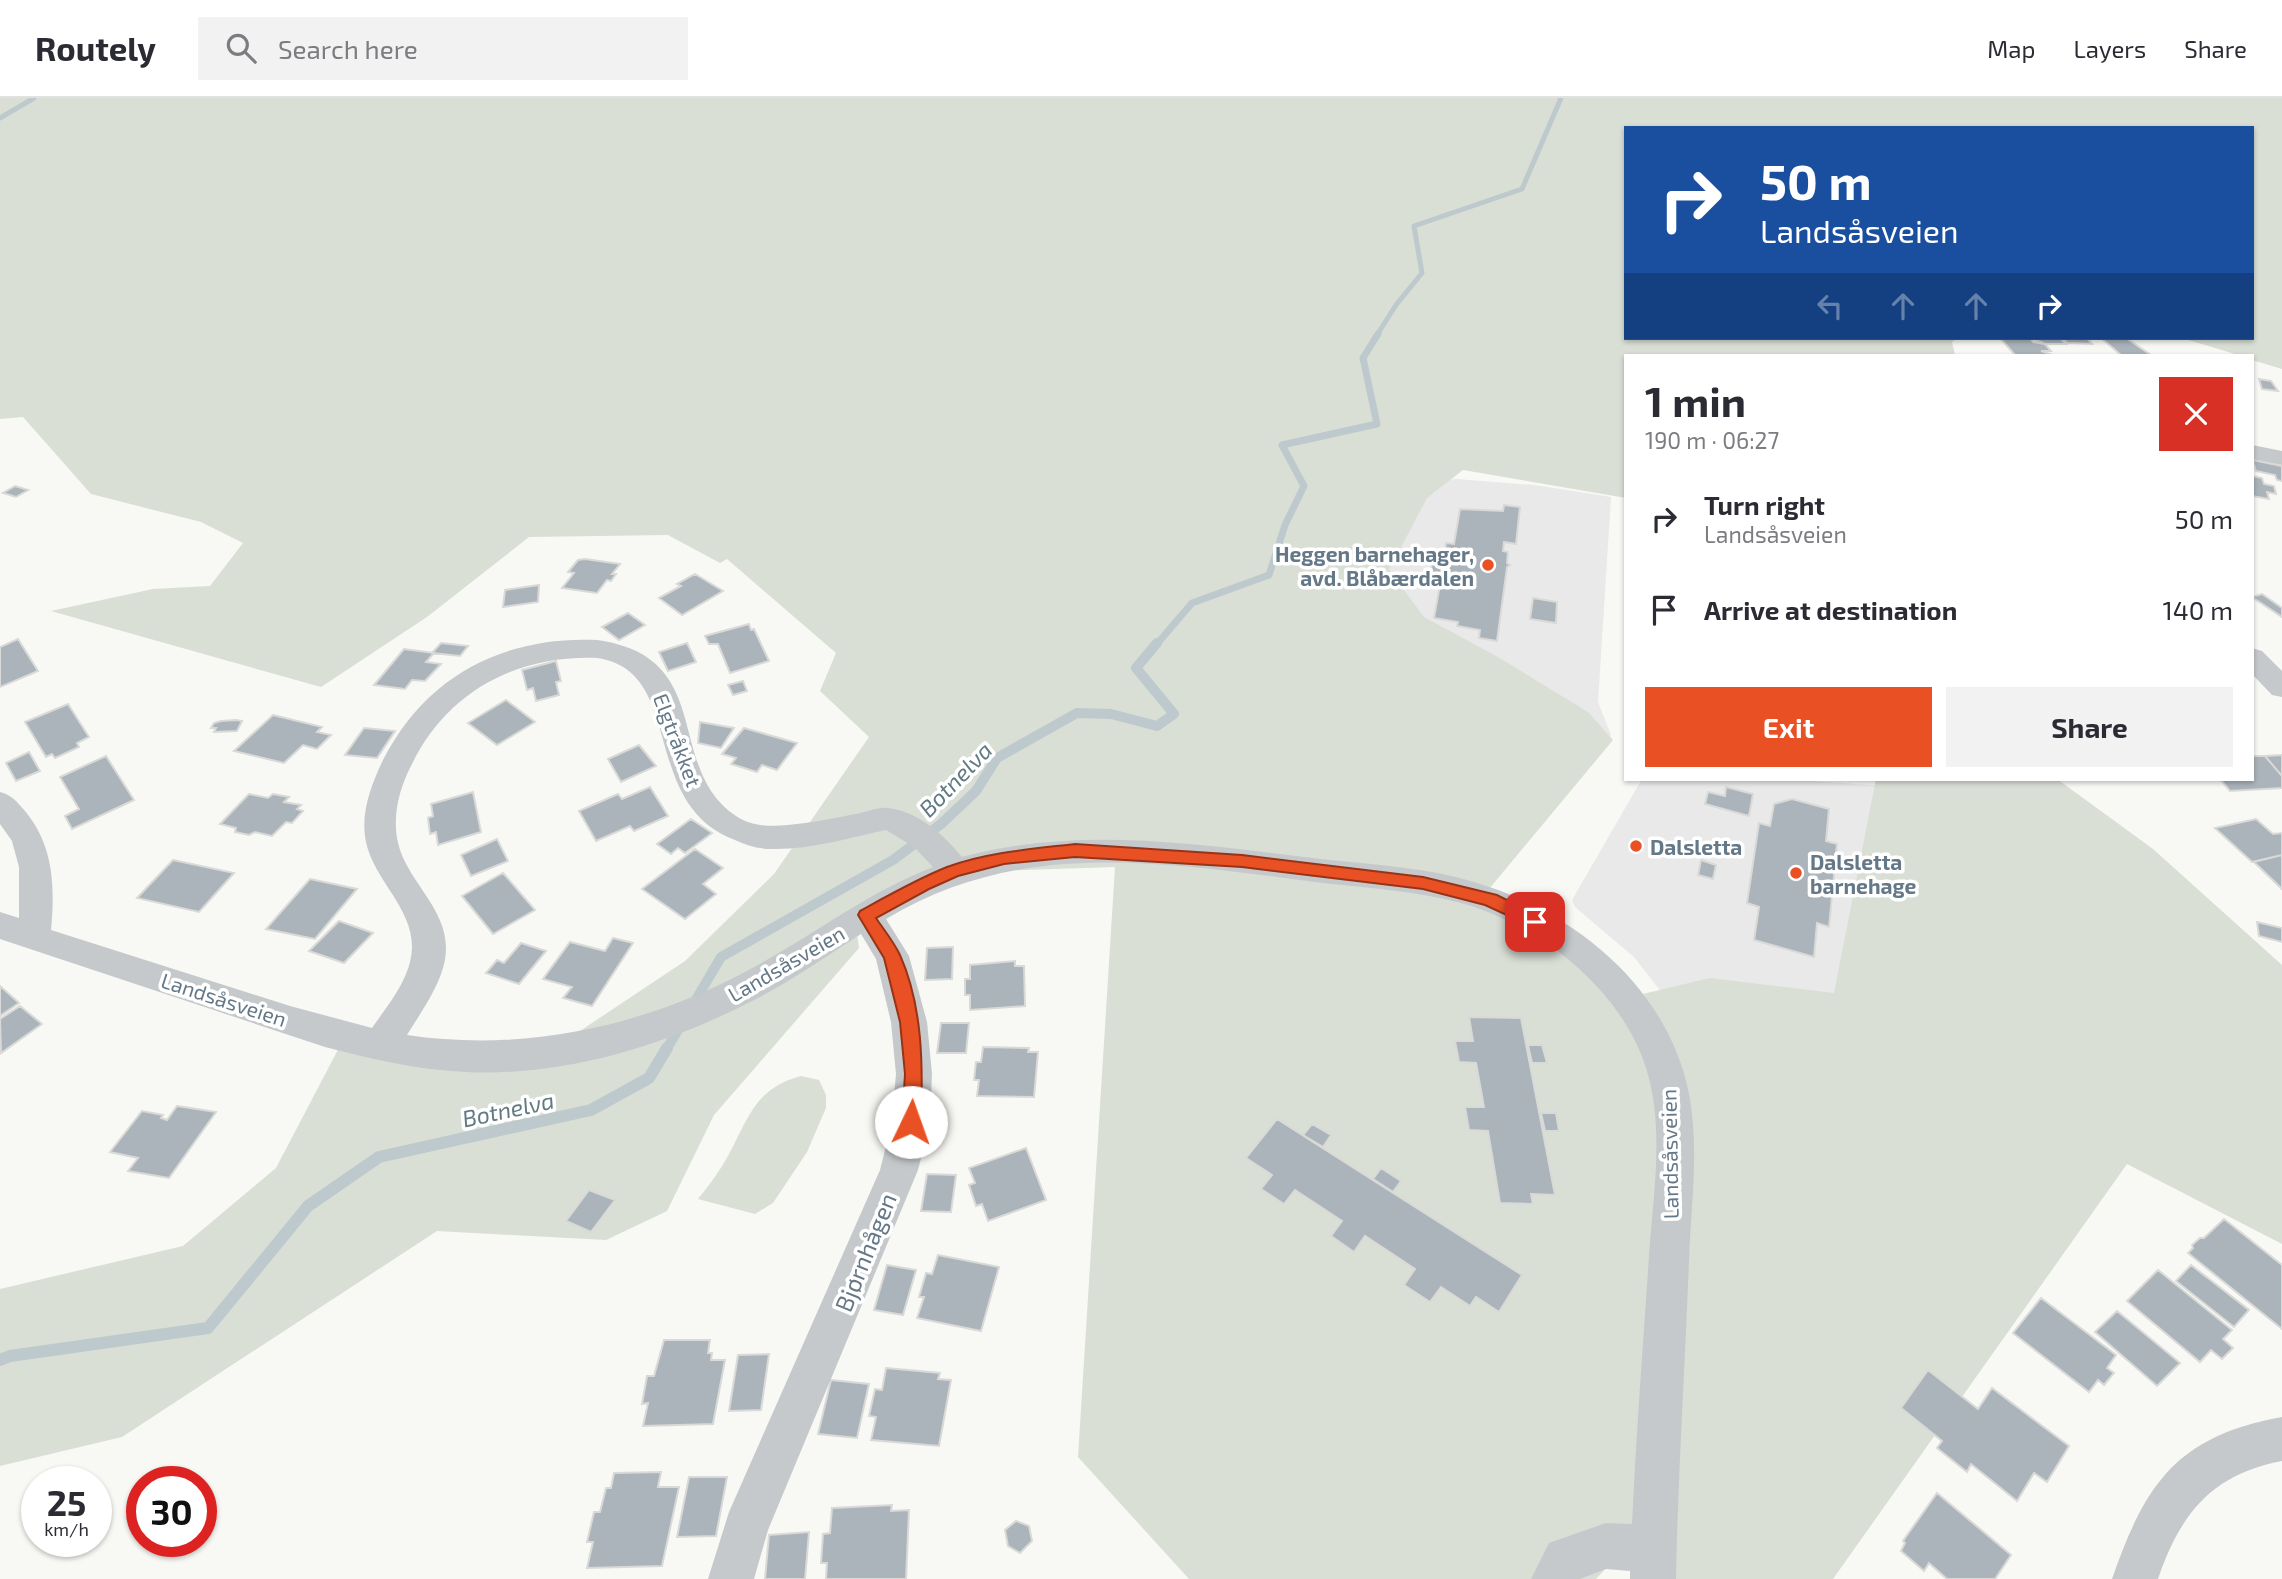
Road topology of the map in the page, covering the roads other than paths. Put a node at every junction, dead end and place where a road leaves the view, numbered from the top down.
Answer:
1 (2254, 452) edge
2 (2282, 458) edge
3 (2254, 659) edge
4 (2282, 688) edge
5 (0, 803) edge
6 (954, 871) junction
7 (866, 915) junction
8 (0, 925) edge
9 (34, 937) junction
10 (380, 1046) junction
11 (2282, 1439) edge
12 (1654, 1564) edge
13 (731, 1579) edge
14 (1554, 1579) edge
15 (2135, 1579) edge

1 - 2 street
3 - 4 street
5 - 9 street
6 - 7 street, Landsåsveien
6 - 10 street, Elgtråkket
6 - 12 street, Landsåsveien
7 - 10 street, Landsåsveien
7 - 13 street, Bjørnhågen
8 - 9 street, Landsåsveien
9 - 10 street, Landsåsveien
11 - 15 street
12 - 14 street

